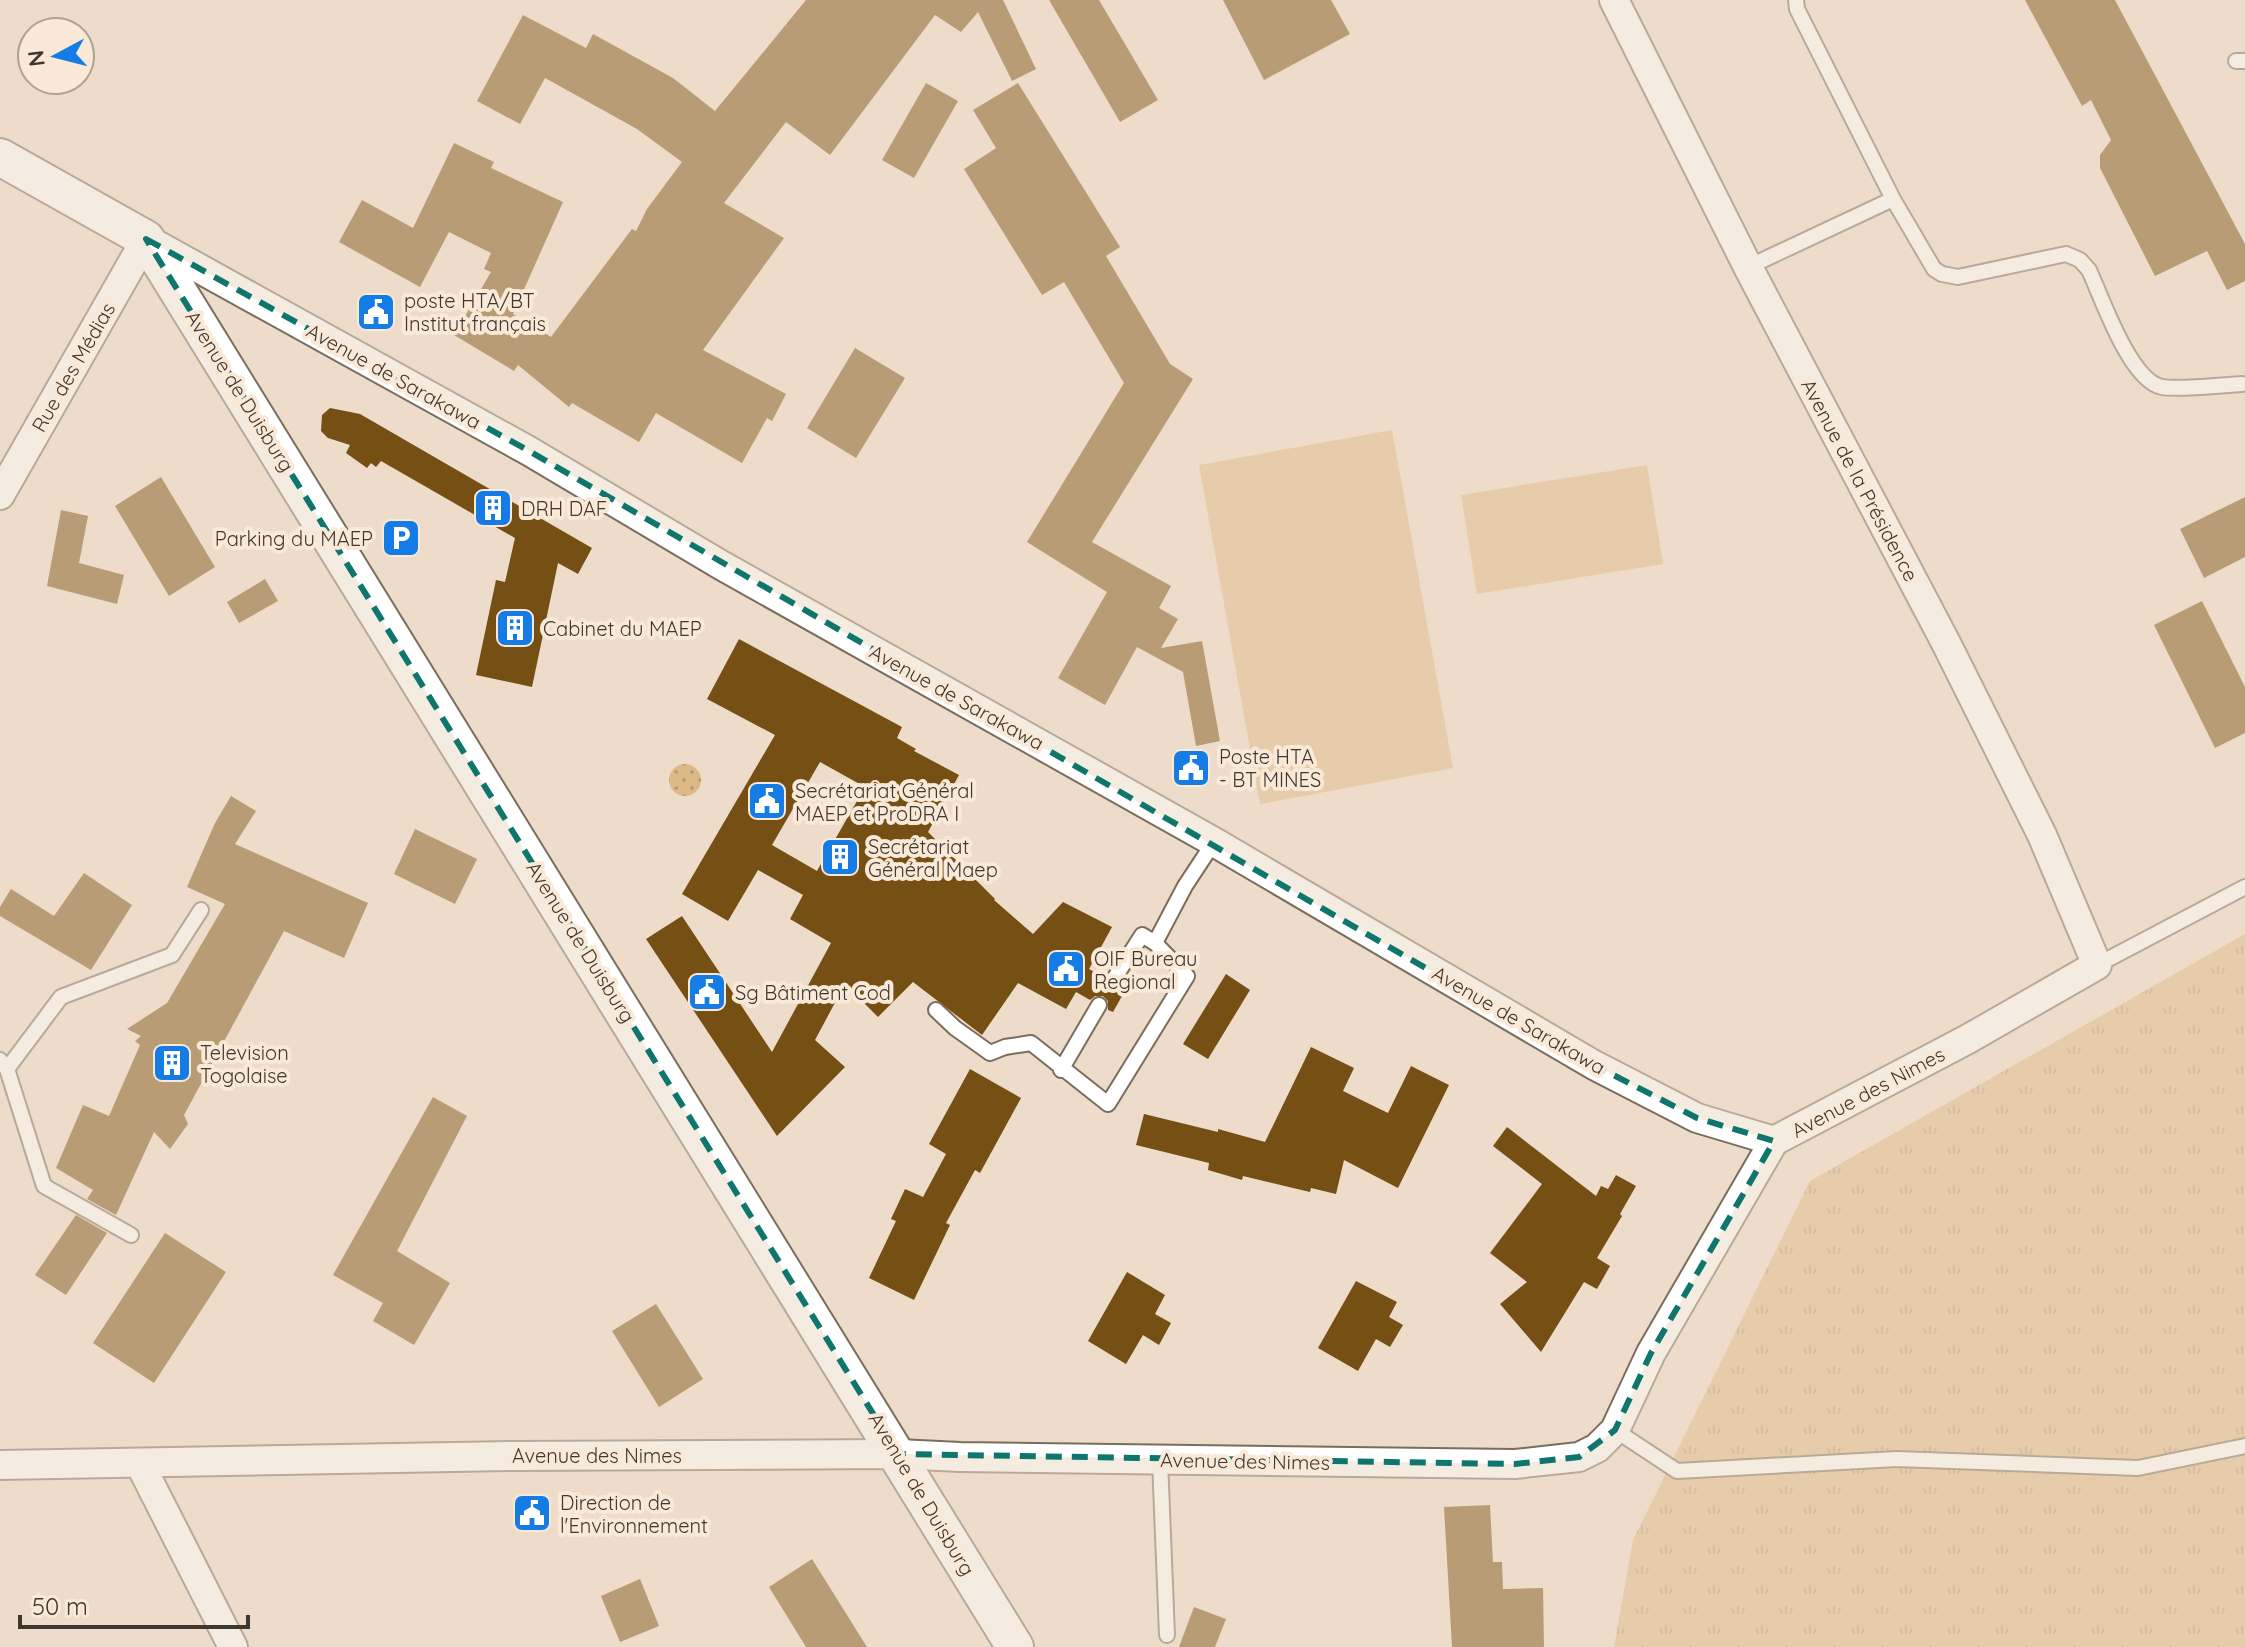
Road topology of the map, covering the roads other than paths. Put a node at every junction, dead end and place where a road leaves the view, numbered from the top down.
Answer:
1 (1614, 0) edge
2 (1796, 0) edge
3 (0, 157) edge
4 (1893, 199) junction
5 (146, 239) junction
6 (1748, 267) junction
7 (2242, 384) dead end
8 (0, 495) edge
9 (1214, 842) junction
10 (2245, 887) edge
11 (201, 910) dead end
12 (1155, 943) junction
13 (2097, 965) junction
14 (1112, 982) dead end
15 (1099, 1005) dead end
16 (936, 1010) dead end
17 (4, 1065) edge
18 (1061, 1070) junction
19 (1774, 1141) junction
20 (131, 1235) dead end
21 (1615, 1430) junction
22 (2245, 1446) edge
23 (898, 1454) junction
24 (1160, 1460) junction
25 (140, 1464) junction
26 (0, 1465) edge
27 (1167, 1635) dead end
28 (233, 1647) edge
29 (1015, 1647) edge

1 - 6 street, Avenue de la Présidence
2 - 4 lane
3 - 5 street
4 - 6 lane
4 - 7 lane
5 - 8 street, Rue des Médias
5 - 9 street, Avenue de Sarakawa
5 - 23 street, Avenue de Duisburg
6 - 13 street, Avenue de la Présidence
9 - 12 lane
9 - 19 street, Avenue de Sarakawa
10 - 13 lane, Avenue des Nimes
11 - 17 lane
12 - 14 lane
12 - 18 lane
13 - 19 street, Avenue des Nimes
15 - 18 lane
16 - 18 lane
17 - 20 lane
19 - 21 street, Avenue des Nimes
21 - 22 lane
21 - 24 street, Avenue des Nimes
23 - 24 street, Avenue des Nimes
23 - 25 street, Avenue des Nimes
23 - 29 street, Avenue de Duisburg
24 - 27 lane
25 - 26 street, Avenue des Nimes
25 - 28 street

